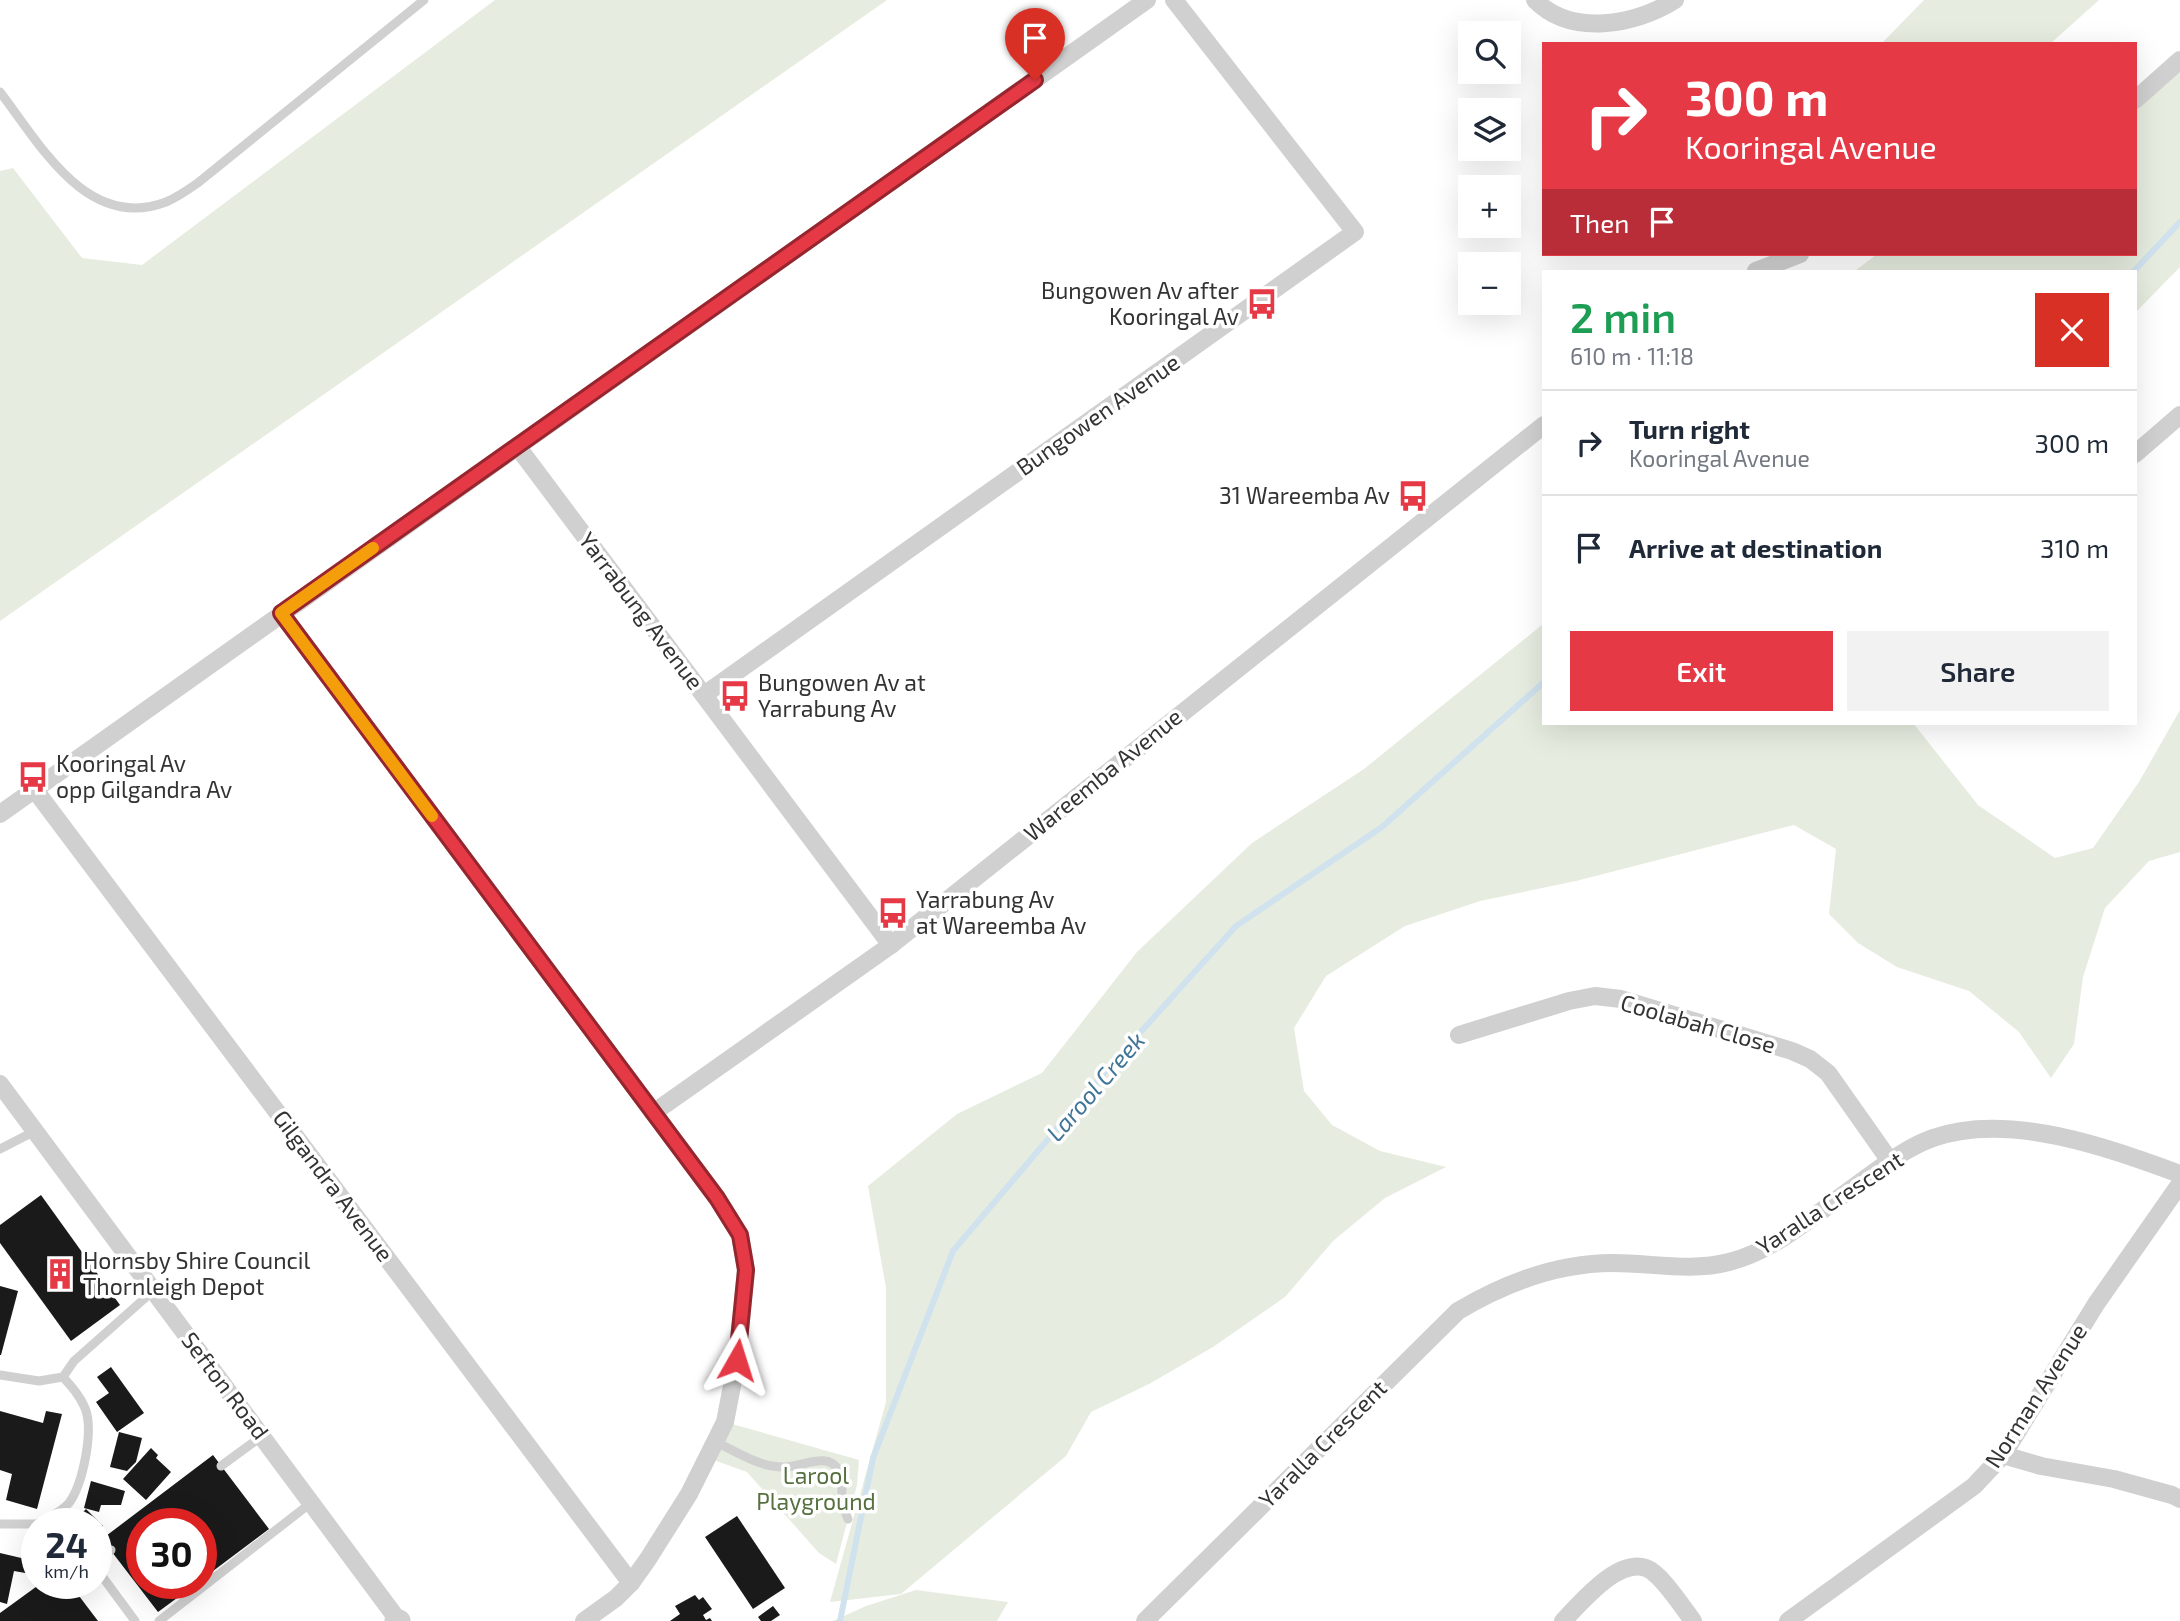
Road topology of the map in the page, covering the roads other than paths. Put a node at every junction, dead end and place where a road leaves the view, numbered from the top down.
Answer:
1 (424, 0) edge
2 (1147, 0) edge
3 (1174, 0) edge
4 (1535, 0) edge
5 (1675, 0) edge
6 (2180, 60) edge
7 (0, 92) edge
8 (2137, 98) edge
9 (1795, 256) edge
10 (1759, 270) edge
11 (2180, 415) edge
12 (1542, 427) edge
13 (517, 446) junction
14 (2137, 452) edge
15 (281, 613) junction
16 (704, 695) junction
17 (35, 790) junction
18 (0, 814) edge
19 (891, 945) junction
20 (1459, 1035) dead end
21 (0, 1084) edge
22 (653, 1113) junction
23 (35, 1131) junction
24 (0, 1149) edge
25 (1890, 1161) junction
26 (2180, 1174) edge
27 (2180, 1184) edge
28 (153, 1291) junction
29 (0, 1375) edge
30 (64, 1377) junction
31 (262, 1435) junction
32 (716, 1442) junction
33 (2003, 1455) junction
34 (221, 1466) dead end
35 (2180, 1499) edge
36 (312, 1502) junction
37 (63, 1508) edge
38 (848, 1519) dead end
39 (0, 1524) edge
40 (21, 1524) edge
41 (631, 1583) junction
42 (112, 1590) edge
43 (135, 1621) edge
44 (159, 1621) edge
45 (398, 1621) edge
46 (584, 1621) edge
47 (1145, 1621) edge
48 (1563, 1621) edge
49 (1693, 1621) edge
50 (1788, 1621) edge

1 - 7 lane
2 - 13 street
3 - 16 street, Bungowen Avenue
4 - 5 street
6 - 8 street
9 - 10 street
11 - 14 street
12 - 19 street, Wareemba Avenue
13 - 15 street
13 - 16 street, Yarrabung Avenue
15 - 17 street
15 - 22 street
16 - 19 street, Yarrabung Avenue
17 - 18 street
17 - 41 street, Gilgandra Avenue
19 - 22 street, Wareemba Avenue
20 - 25 street, Coolabah Close
21 - 23 street, Sefton Road
22 - 32 street
23 - 24 lane
23 - 28 street, Sefton Road
25 - 26 street, Yaralla Crescent
25 - 47 street, Yaralla Crescent
27 - 33 street, Norman Avenue
28 - 30 lane
28 - 31 street, Sefton Road
29 - 30 lane
30 - 37 lane
31 - 34 lane
31 - 36 street, Sefton Road
32 - 38 lane
32 - 41 street
33 - 35 street
33 - 50 street, Norman Avenue
36 - 44 lane
36 - 45 street, Sefton Road
39 - 40 lane
41 - 46 street
42 - 43 lane
48 - 49 street

